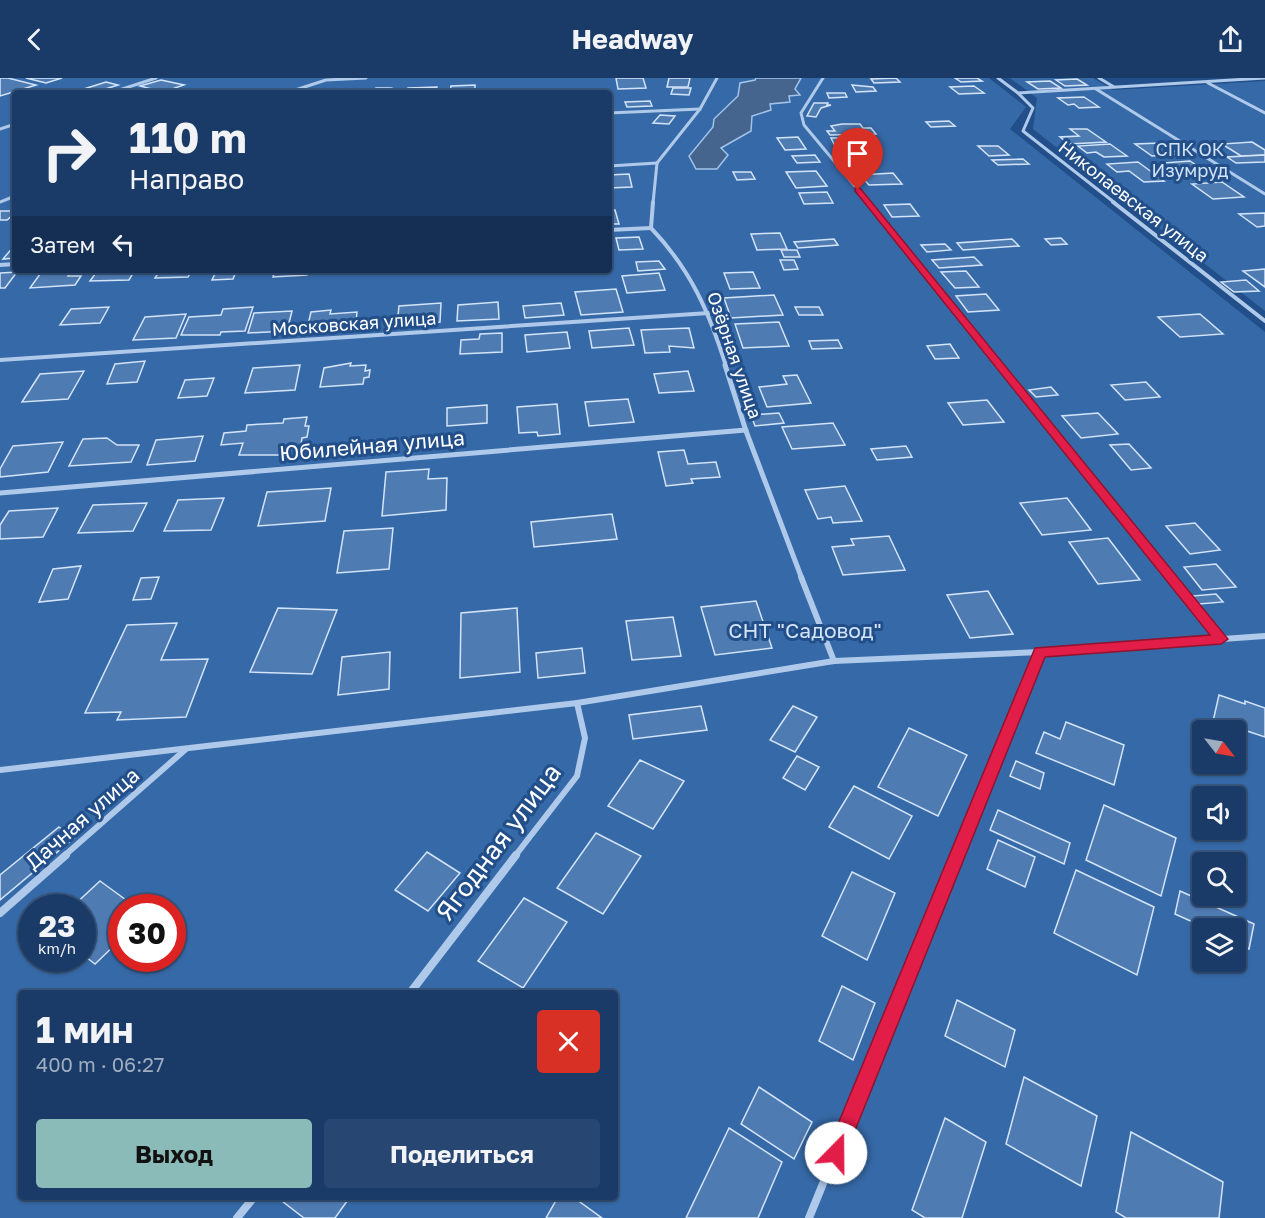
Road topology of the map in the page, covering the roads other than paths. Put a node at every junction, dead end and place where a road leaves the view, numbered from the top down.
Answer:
1 (156, 78) edge
2 (366, 78) edge
3 (717, 78) edge
4 (823, 78) edge
5 (998, 78) edge
6 (1099, 78) edge
7 (1191, 78) edge
8 (1265, 78) edge
9 (1208, 82) junction
10 (1200, 83) junction
11 (1096, 88) junction
12 (1115, 88) junction
13 (119, 90) edge
14 (294, 90) edge
15 (1018, 93) junction
16 (700, 109) junction
17 (612, 113) edge
18 (1265, 113) edge
19 (657, 163) junction
20 (612, 166) edge
21 (1265, 194) edge
22 (651, 228) junction
23 (612, 230) edge
24 (709, 313) junction
25 (1265, 321) edge
26 (0, 360) edge
27 (746, 430) junction
28 (0, 493) edge
29 (1265, 636) edge
30 (1221, 639) junction
31 (1040, 652) junction
32 (834, 661) junction
33 (577, 703) junction
34 (187, 749) junction
35 (0, 770) edge
36 (0, 913) edge
37 (412, 990) edge
38 (252, 1200) edge
39 (237, 1218) edge
40 (809, 1218) edge

1 - 13 street
2 - 14 street
3 - 16 street
4 - 30 street
5 - 15 street, Николаевская улица
6 - 12 street
7 - 10 street
8 - 9 street
9 - 10 street
9 - 18 street
10 - 12 street
11 - 12 street
11 - 15 street
11 - 21 street
15 - 25 street, Николаевская улица
16 - 17 street
16 - 19 street
19 - 20 street
19 - 22 street
22 - 23 street
22 - 24 street, Озёрная улица
24 - 26 street, Московская улица
24 - 27 street, Озёрная улица
27 - 28 street, Юбилейная улица
27 - 32 street, Озёрная улица
29 - 30 street
30 - 31 street
31 - 32 street
31 - 40 street
32 - 33 street
33 - 34 street
33 - 37 street, Ягодная улица
34 - 35 street
34 - 36 street, Дачная улица
38 - 39 street

